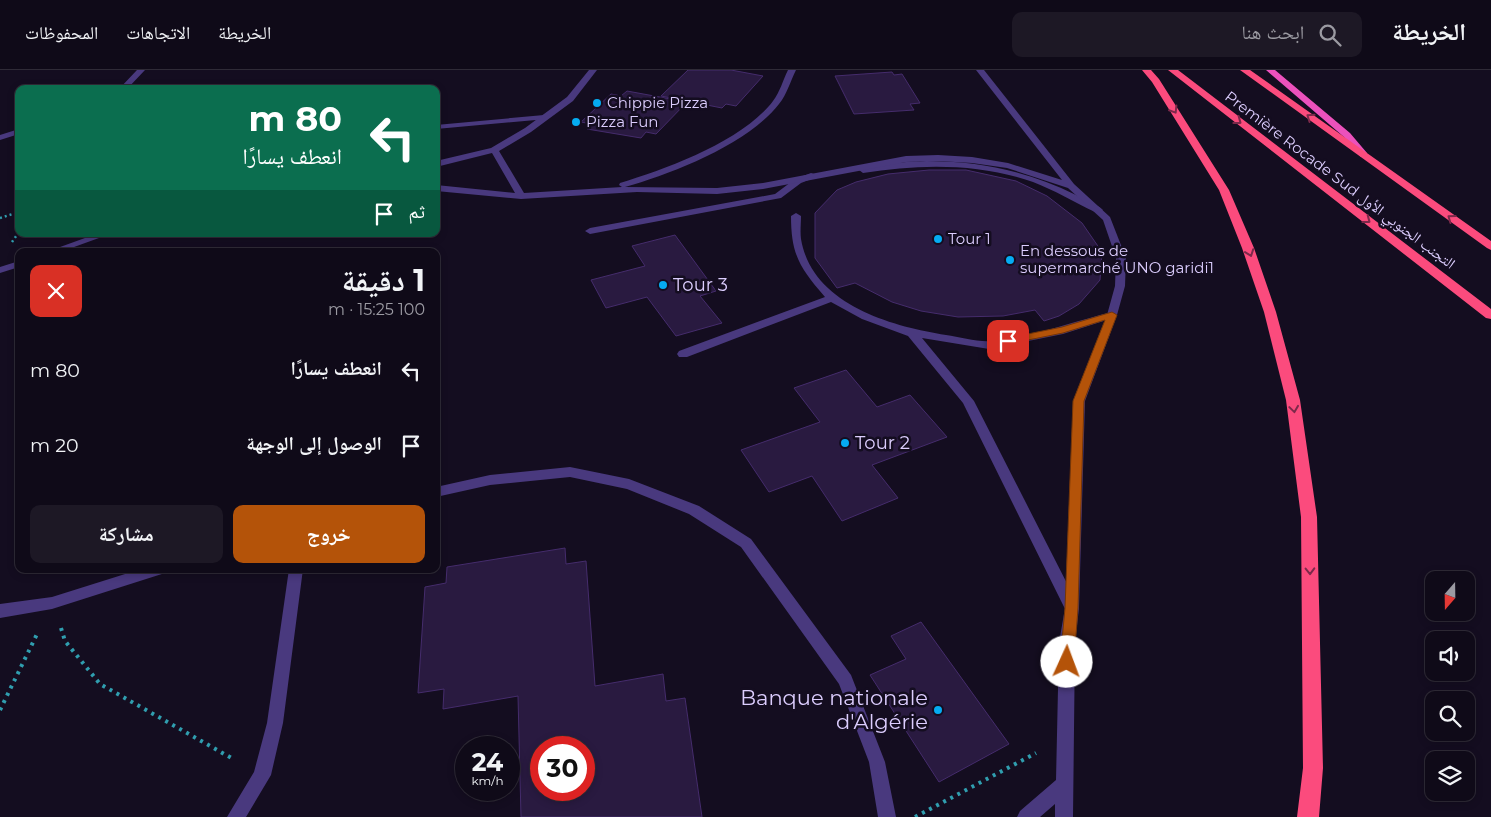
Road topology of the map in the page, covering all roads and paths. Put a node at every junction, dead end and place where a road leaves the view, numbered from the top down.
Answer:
1 (140, 70) edge
2 (593, 70) edge
3 (792, 70) edge
4 (980, 70) edge
5 (1146, 70) edge
6 (1172, 70) edge
7 (1244, 70) edge
8 (1270, 70) edge
9 (127, 85) edge
10 (544, 118) junction
11 (440, 127) edge
12 (15, 132) edge
13 (0, 138) edge
14 (494, 150) junction
15 (1364, 155) junction
16 (440, 163) edge
17 (807, 176) junction
18 (1071, 186) junction
19 (440, 188) edge
20 (573, 194) junction
21 (521, 196) junction
22 (1098, 210) junction
23 (15, 213) edge
24 (796, 216) dead end
25 (0, 218) edge
26 (590, 231) dead end
27 (96, 237) edge
28 (1491, 246) edge
29 (63, 248) edge
30 (15, 265) edge
31 (0, 270) edge
32 (832, 298) junction
33 (1112, 315) junction
34 (1491, 315) edge
35 (912, 333) junction
36 (683, 354) dead end
37 (440, 491) edge
38 (147, 573) edge
39 (295, 573) edge
40 (52, 603) junction
41 (1072, 608) junction
42 (0, 611) edge
43 (0, 710) edge
44 (1066, 736) junction
45 (262, 774) junction
46 (1064, 785) junction
47 (236, 817) edge
48 (887, 817) edge
49 (915, 817) edge
50 (1026, 817) edge
51 (1064, 817) edge
52 (1308, 817) edge

1 - 9 street
2 - 10 street
3 - 20 street
4 - 18 street
5 -> 52 highway
6 -> 34 highway, Première Rocade Sud التجنب الجنوبي الأول
15 -> 7 highway, Première Rocade Sud التجنب الجنوبي الأول
8 - 15 highway
10 - 11 street
10 - 14 street
12 - 13 street
14 - 16 street
14 - 21 street
28 -> 15 highway, Première Rocade Sud التجنب الجنوبي الأول
17 - 18 street
17 - 20 street
17 - 22 street
17 - 26 street
18 - 22 street
19 - 21 street
20 - 21 street
22 - 33 street
23 - 25 path
24 - 32 street
27 - 29 street
30 - 31 street
32 - 35 street
32 - 36 street
33 - 35 street
33 - 41 street
35 - 41 street
37 - 48 street
38 - 40 street
39 - 45 street
40 - 42 street
40 - 43 path
40 - 45 path
41 - 44 street
44 - 46 street
44 - 49 path
45 - 47 street
46 - 50 street
46 - 51 street

